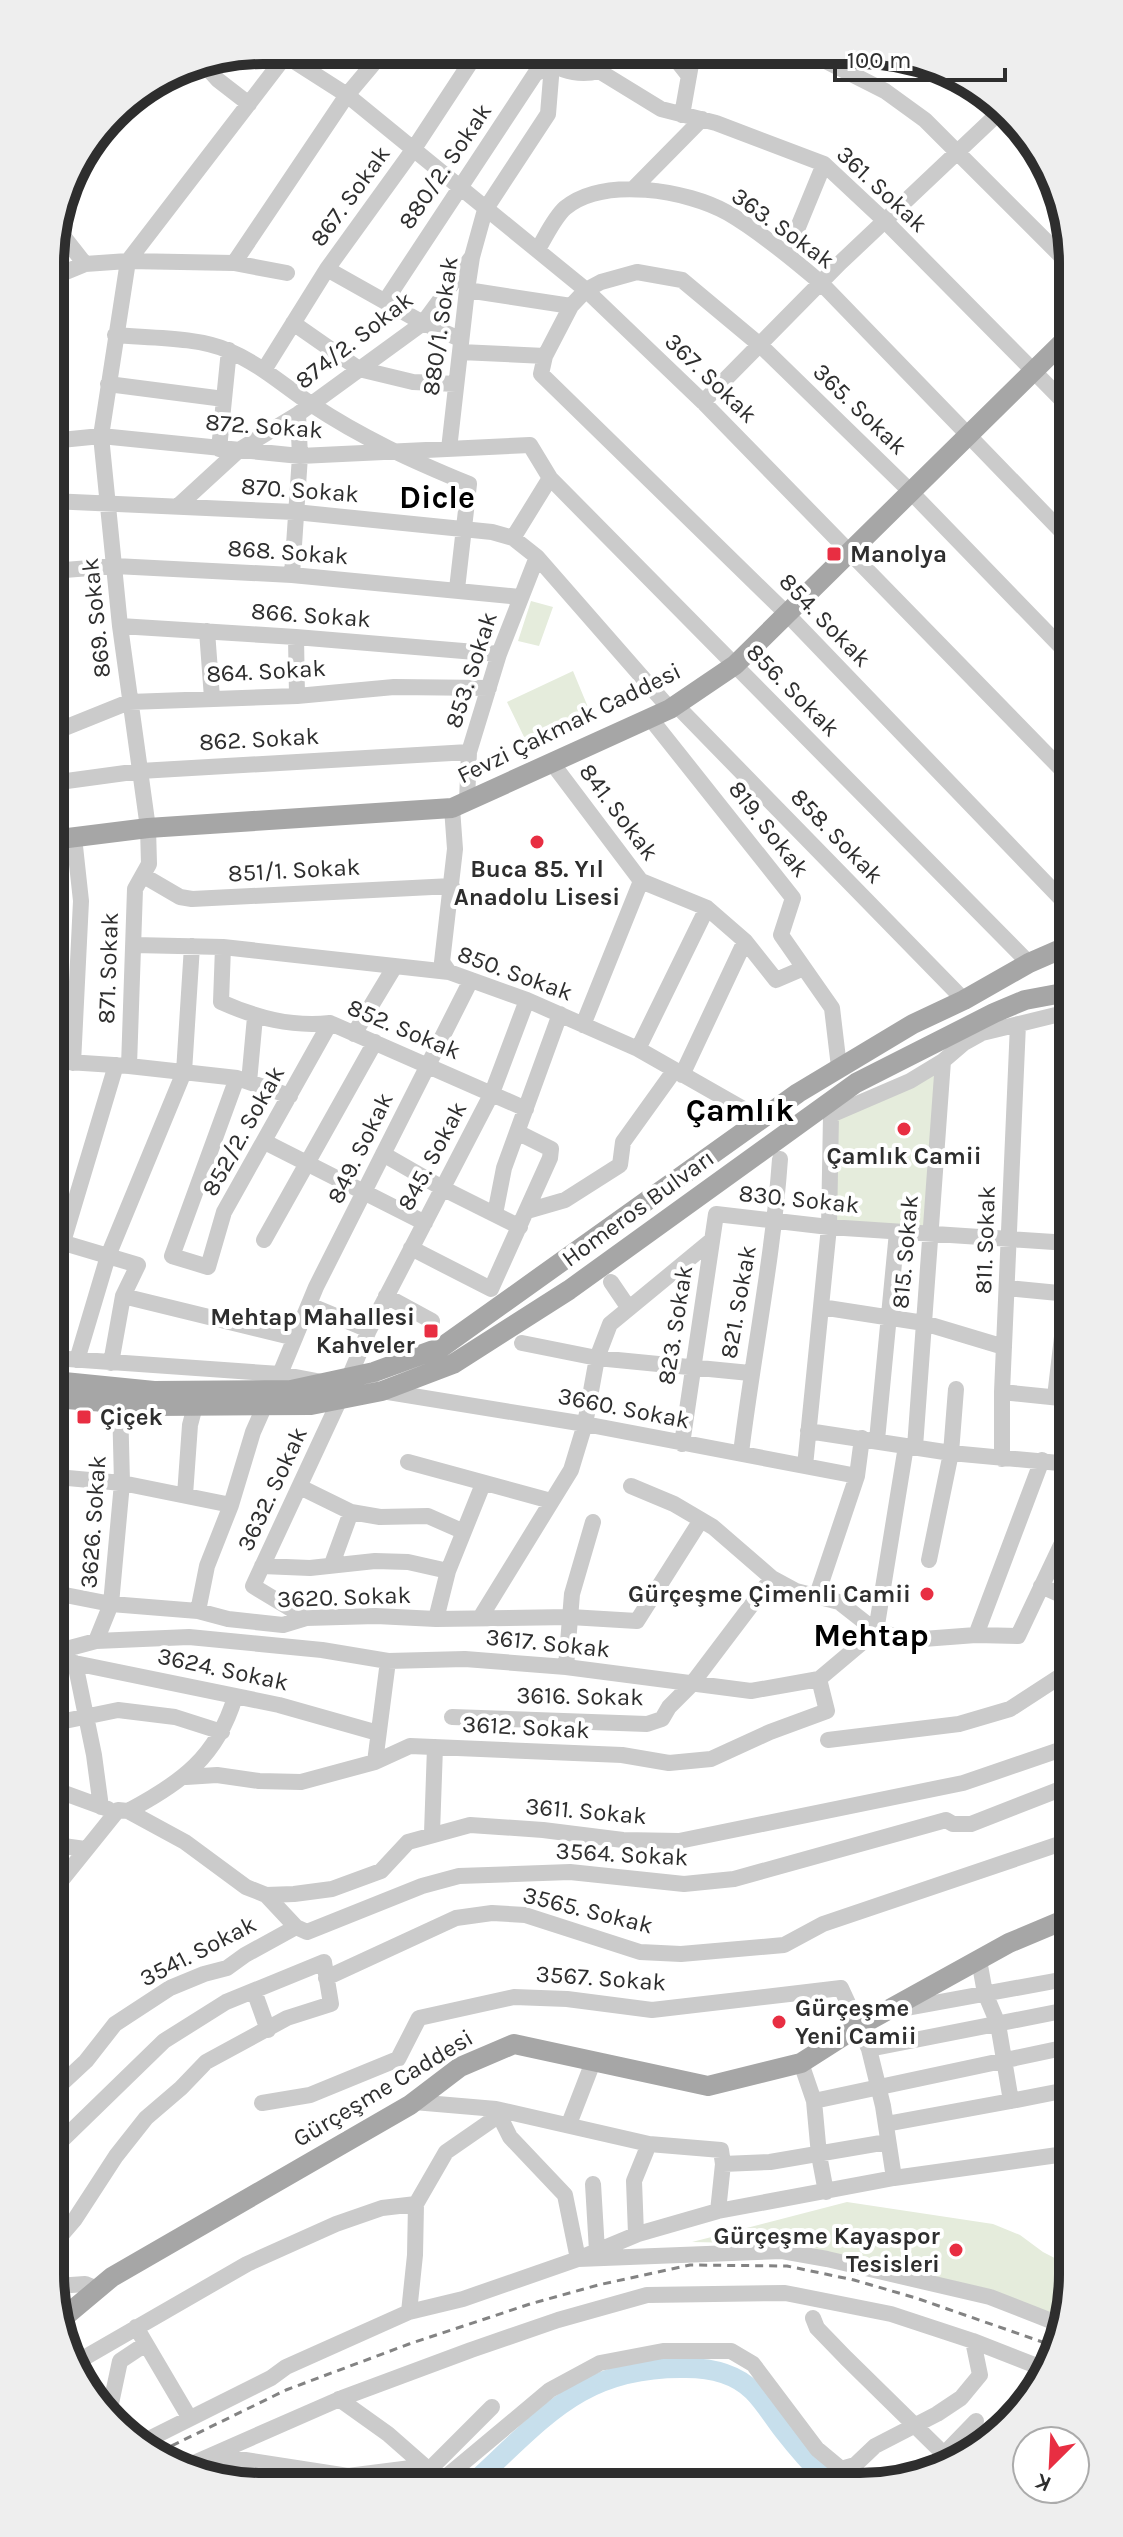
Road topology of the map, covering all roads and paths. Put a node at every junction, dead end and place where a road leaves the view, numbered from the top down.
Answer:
1 (280, 64) edge
2 (303, 64) edge
3 (373, 64) edge
4 (469, 64) edge
5 (550, 64) edge
6 (556, 64) edge
7 (562, 64) edge
8 (604, 64) edge
9 (680, 64) edge
10 (691, 64) edge
11 (832, 64) edge
12 (599, 71) junction
13 (211, 72) edge
14 (689, 76) junction
15 (347, 95) junction
16 (249, 104) junction
17 (682, 115) junction
18 (995, 117) edge
19 (702, 119) junction
20 (413, 150) junction
21 (958, 153) junction
22 (824, 164) junction
23 (459, 188) junction
24 (633, 189) junction
25 (485, 210) junction
26 (886, 222) junction
27 (66, 239) edge
28 (538, 249) junction
29 (1058, 253) edge
30 (787, 254) junction
31 (472, 257) junction
32 (128, 261) junction
33 (234, 263) junction
34 (85, 264) junction
35 (327, 269) junction
36 (64, 273) edge
37 (287, 273) dead end
38 (821, 283) junction
39 (467, 290) junction
40 (586, 290) junction
41 (386, 300) junction
42 (571, 306) junction
43 (293, 323) junction
44 (423, 323) junction
45 (115, 335) junction
46 (760, 345) junction
47 (460, 346) junction
48 (1059, 346) edge
49 (229, 350) junction
50 (545, 356) junction
51 (359, 369) junction
52 (264, 370) junction
53 (1033, 371) junction
54 (108, 384) junction
55 (456, 384) junction
56 (1059, 397) edge
57 (224, 399) junction
58 (703, 402) junction
59 (304, 409) junction
60 (967, 435) junction
61 (101, 436) junction
62 (64, 440) edge
63 (219, 449) junction
64 (449, 449) junction
65 (239, 450) junction
66 (393, 453) junction
67 (300, 456) junction
68 (550, 478) junction
69 (910, 491) junction
70 (64, 501) edge
71 (107, 502) junction
72 (177, 507) junction
73 (295, 512) junction
74 (462, 529) junction
75 (1059, 529) edge
76 (513, 538) junction
77 (850, 551) junction
78 (537, 557) junction
79 (115, 566) junction
80 (64, 570) edge
81 (292, 575) junction
82 (457, 589) junction
83 (520, 597) junction
84 (787, 614) junction
85 (120, 626) junction
86 (207, 631) junction
87 (296, 637) junction
88 (1059, 645) edge
89 (499, 654) junction
90 (735, 665) junction
91 (489, 688) junction
92 (297, 696) junction
93 (212, 698) junction
94 (129, 702) junction
95 (673, 707) junction
96 (650, 718) junction
97 (64, 728) edge
98 (469, 752) junction
99 (552, 763) junction
100 (1059, 767) edge
101 (140, 771) junction
102 (64, 781) edge
103 (460, 805) junction
104 (148, 828) junction
105 (74, 837) junction
106 (64, 838) edge
107 (144, 876) junction
108 (641, 881) junction
109 (452, 886) junction
110 (1059, 897) edge
111 (707, 908) junction
112 (745, 941) junction
113 (134, 945) junction
114 (192, 946) junction
115 (223, 947) junction
116 (1059, 950) edge
117 (1029, 963) junction
118 (395, 966) junction
119 (804, 968) junction
120 (449, 972) junction
121 (471, 980) junction
122 (1059, 994) edge
123 (527, 1000) junction
124 (964, 1000) junction
125 (560, 1014) junction
126 (1059, 1014) edge
127 (255, 1017) junction
128 (330, 1023) junction
129 (1018, 1024) junction
130 (583, 1025) junction
131 (982, 1033) junction
132 (354, 1034) junction
133 (940, 1039) junction
134 (375, 1042) junction
135 (638, 1049) junction
136 (943, 1061) junction
137 (64, 1062) edge
138 (73, 1063) junction
139 (427, 1064) junction
140 (122, 1065) junction
141 (839, 1067) junction
142 (184, 1072) junction
143 (678, 1073) junction
144 (243, 1080) junction
145 (492, 1093) junction
146 (290, 1096) junction
147 (526, 1109) junction
148 (831, 1115) junction
149 (761, 1119) junction
150 (798, 1124) junction
151 (517, 1132) junction
152 (265, 1142) junction
153 (383, 1154) junction
154 (780, 1159) dead end
155 (307, 1163) junction
156 (444, 1189) junction
157 (365, 1193) junction
158 (495, 1214) junction
159 (716, 1214) joint
160 (524, 1219) junction
161 (776, 1222) junction
162 (425, 1223) junction
163 (64, 1224) edge
164 (829, 1227) junction
165 (897, 1232) junction
166 (932, 1234) junction
167 (264, 1240) dead end
168 (712, 1240) junction
169 (1010, 1241) junction
170 (64, 1243) edge
171 (1059, 1243) edge
172 (411, 1248) junction
173 (108, 1256) junction
174 (611, 1282) dead end
175 (1007, 1288) junction
176 (1059, 1293) edge
177 (123, 1296) junction
178 (386, 1296) junction
179 (309, 1305) junction
180 (628, 1307) junction
181 (821, 1307) junction
182 (890, 1318) junction
183 (432, 1321) dead end
184 (924, 1323) junction
185 (369, 1330) junction
186 (295, 1338) junction
187 (522, 1343) dead end
188 (1004, 1347) junction
189 (448, 1356) junction
190 (597, 1358) junction
191 (64, 1359) edge
192 (77, 1360) junction
193 (111, 1363) junction
194 (692, 1368) junction
195 (750, 1373) junction
196 (280, 1374) junction
197 (64, 1382) edge
198 (338, 1387) junction
199 (956, 1389) dead end
200 (382, 1391) junction
201 (1002, 1392) junction
202 (1059, 1398) edge
203 (64, 1399) edge
204 (120, 1403) junction
205 (265, 1405) junction
206 (195, 1406) junction
207 (585, 1424) junction
208 (808, 1431) junction
209 (869, 1439) junction
210 (682, 1444) junction
211 (910, 1447) junction
212 (741, 1453) junction
213 (951, 1453) junction
214 (1002, 1459) junction
215 (1042, 1460) junction
216 (408, 1462) dead end
217 (1059, 1462) edge
218 (805, 1466) junction
219 (857, 1476) junction
220 (64, 1478) edge
221 (122, 1483) junction
222 (483, 1484) junction
223 (631, 1486) dead end
224 (300, 1487) junction
225 (185, 1495) junction
226 (551, 1501) junction
227 (231, 1505) junction
228 (351, 1512) junction
229 (701, 1520) junction
230 (593, 1522) dead end
231 (462, 1531) junction
232 (1059, 1555) edge
233 (929, 1560) dead end
234 (332, 1564) junction
235 (262, 1566) junction
236 (448, 1571) junction
237 (772, 1578) junction
238 (1041, 1586) junction
239 (1059, 1594) edge
240 (64, 1595) edge
241 (817, 1595) junction
242 (111, 1604) junction
243 (198, 1611) junction
244 (570, 1617) junction
245 (306, 1618) junction
246 (480, 1618) junction
247 (436, 1619) junction
248 (876, 1631) junction
249 (976, 1635) junction
250 (96, 1641) junction
251 (64, 1650) edge
252 (64, 1661) edge
253 (388, 1661) junction
254 (75, 1663) junction
255 (566, 1667) junction
256 (1059, 1677) edge
257 (819, 1679) junction
258 (691, 1685) junction
259 (235, 1697) junction
260 (87, 1716) junction
261 (452, 1717) dead end
262 (64, 1721) edge
263 (222, 1732) junction
264 (378, 1733) junction
265 (828, 1740) dead end
266 (435, 1747) junction
267 (1059, 1750) edge
268 (375, 1762) junction
269 (186, 1777) junction
270 (1059, 1790) edge
271 (64, 1793) edge
272 (116, 1809) junction
273 (432, 1833) junction
274 (1059, 1844) edge
275 (64, 1846) edge
276 (85, 1849) junction
277 (64, 1877) edge
278 (266, 1895) junction
279 (1059, 1922) edge
280 (302, 1930) junction
281 (979, 1960) junction
282 (325, 1970) junction
283 (1059, 1980) edge
284 (254, 1991) junction
285 (985, 1993) junction
286 (885, 2011) junction
287 (1059, 2012) edge
288 (998, 2024) junction
289 (859, 2026) junction
290 (268, 2030) junction
291 (1059, 2048) edge
292 (869, 2049) junction
293 (1004, 2059) junction
294 (593, 2062) junction
295 (801, 2063) junction
296 (64, 2081) edge
297 (879, 2085) junction
298 (1059, 2092) edge
299 (814, 2101) junction
300 (1011, 2101) junction
301 (414, 2102) junction
302 (262, 2103) dead end
303 (497, 2113) junction
304 (569, 2124) junction
305 (886, 2133) junction
306 (64, 2138) edge
307 (649, 2144) junction
308 (819, 2155) junction
309 (1059, 2155) edge
310 (723, 2164) junction
311 (894, 2178) junction
312 (593, 2184) dead end
313 (826, 2192) junction
314 (416, 2204) junction
315 (718, 2211) junction
316 (64, 2232) edge
317 (636, 2234) junction
318 (597, 2251) junction
319 (578, 2259) junction
320 (65, 2285) edge
321 (97, 2289) junction
322 (409, 2312) junction
323 (69, 2313) edge
324 (813, 2318) dead end
325 (1053, 2322) edge
326 (136, 2327) junction
327 (973, 2341) junction
328 (144, 2345) junction
329 (83, 2358) edge
330 (1036, 2366) edge
331 (339, 2399) junction
332 (111, 2402) edge
333 (492, 2407) dead end
334 (189, 2417) junction
335 (976, 2421) dead end
336 (915, 2426) junction
337 (150, 2438) edge
338 (957, 2447) edge
339 (943, 2454) edge
340 (212, 2455) junction
341 (198, 2461) edge
342 (329, 2473) edge
343 (372, 2473) edge
344 (423, 2473) edge
345 (430, 2473) edge
346 (439, 2473) edge
347 (442, 2473) edge

1 - 16 street
2 - 15 street, 367. Sokak
3 - 15 street
4 - 20 street, 867. Sokak
5 - 23 street, 880/2. Sokak
6 - 25 street, 880/1. Sokak
7 - 12 street, 361. Sokak
8 - 12 street
9 - 14 street
10 - 14 street
11 - 21 street
12 - 17 street, 361. Sokak
13 - 16 street
14 - 17 street
15 - 20 street, 367. Sokak
15 - 33 street
16 - 32 street
17 - 19 street, 361. Sokak
18 - 21 street
19 - 22 street, 361. Sokak
19 - 24 street
20 - 23 street, 367. Sokak
20 - 35 street, 867. Sokak
21 - 26 street
21 - 29 street
22 - 26 street, 361. Sokak
22 - 30 street
23 - 25 street, 367. Sokak
23 - 41 street, 880/2. Sokak
24 - 28 street, 363. Sokak
24 - 30 street, 363. Sokak
25 - 28 street, 367. Sokak
25 - 31 street, 880/1. Sokak
26 - 38 street
26 - 53 street, 361. Sokak
27 - 34 street
28 - 40 street, 367. Sokak
30 - 38 street, 363. Sokak
31 - 39 street, 880/1. Sokak
31 - 44 street, 874/2. Sokak
32 - 33 street
32 - 34 street
32 - 45 street, 869. Sokak
33 - 37 street
34 - 36 street
35 - 41 street
35 - 43 street, 867. Sokak
38 - 46 street
38 - 60 street, 363. Sokak
39 - 42 street
39 - 47 street, 880/1. Sokak
40 - 42 street
40 - 46 street, 365. Sokak
40 - 58 street, 367. Sokak
41 - 44 street
42 - 50 street
43 - 51 street
43 - 52 street, 867. Sokak
44 - 47 street
44 - 51 street, 874/2. Sokak
45 - 49 street
45 - 54 street, 869. Sokak
46 - 58 street
46 - 69 street, 365. Sokak
47 - 50 street
47 - 55 street, 880/1. Sokak
48 - 53 main road, Fevzi Çakmak Caddesi
49 - 52 street
49 - 57 street
50 - 84 street, 854. Sokak
51 - 55 street
51 - 59 street, 874/2. Sokak
52 - 59 street
53 - 56 street, 361. Sokak
53 - 60 main road, Fevzi Çakmak Caddesi
54 - 57 street
54 - 61 street, 869. Sokak
55 - 64 street, 880/1. Sokak
57 - 63 street
58 - 77 street, 367. Sokak
59 - 65 street, 874/2. Sokak
59 - 66 street
59 - 67 street
60 - 69 main road, Fevzi Çakmak Caddesi
60 - 75 street, 363. Sokak
61 - 62 street, 872. Sokak
61 - 63 street, 872. Sokak
61 - 71 street, 869. Sokak
63 - 65 street, 872. Sokak
64 - 66 street
64 - 68 street, 856. Sokak
65 - 67 street, 872. Sokak
65 - 72 street, 874/2. Sokak
66 - 67 street, 872. Sokak
66 - 74 street, 872. Sokak
67 - 73 street
68 - 76 street
68 - 90 street, 856. Sokak
69 - 77 main road, Fevzi Çakmak Caddesi
69 - 88 street, 365. Sokak
70 - 71 street, 870. Sokak
71 - 72 street, 870. Sokak
71 - 79 street, 869. Sokak
72 - 73 street, 870. Sokak
73 - 74 street, 870. Sokak
73 - 81 street
74 - 76 street, 870. Sokak
74 - 82 street
76 - 78 street, 870. Sokak
77 - 84 main road, Fevzi Çakmak Caddesi
77 - 100 street, 367. Sokak
78 - 83 street, 853. Sokak
78 - 95 street, 858. Sokak
79 - 80 street, 868. Sokak
79 - 81 street, 868. Sokak
79 - 85 street, 869. Sokak
81 - 82 street, 868. Sokak
82 - 83 street, 868. Sokak
83 - 89 street, 853. Sokak
84 - 90 main road, Fevzi Çakmak Caddesi
84 - 110 street, 854. Sokak
85 - 86 street, 866. Sokak
85 - 94 street, 869. Sokak
86 - 87 street, 866. Sokak
86 - 93 street
87 - 89 street, 866. Sokak
87 - 92 street
89 - 91 street, 853. Sokak
90 - 95 main road, Fevzi Çakmak Caddesi
90 - 117 street, 856. Sokak
91 - 92 street, 864. Sokak
91 - 98 street, 853. Sokak
92 - 93 street, 864. Sokak
93 - 94 street, 864. Sokak
94 - 97 street, 864. Sokak
94 - 101 street, 869. Sokak
95 - 96 main road, Fevzi Çakmak Caddesi
95 - 124 street, 858. Sokak
96 - 99 main road, Fevzi Çakmak Caddesi
96 - 119 street, 819. Sokak
98 - 101 street, 862. Sokak
98 - 103 street, 853. Sokak
99 - 103 main road, Fevzi Çakmak Caddesi
99 - 108 street, 841. Sokak
101 - 102 street, 862. Sokak
101 - 104 street, 869. Sokak
103 - 104 main road, Fevzi Çakmak Caddesi
103 - 109 street, 853. Sokak
104 - 105 main road, Fevzi Çakmak Caddesi
104 - 107 street, 871. Sokak
105 - 106 main road, Fevzi Çakmak Caddesi
105 - 138 street
107 - 109 street, 851/1. Sokak
107 - 113 street, 871. Sokak
108 - 111 street
108 - 130 street, 841. Sokak
109 - 120 street, 853. Sokak
111 - 112 street
111 - 135 street
112 - 119 street
112 - 143 street
113 - 114 street, 850. Sokak
113 - 140 street, 871. Sokak
114 - 115 street, 850. Sokak
114 - 142 street
115 - 118 street, 850. Sokak
115 - 127 street, 852. Sokak
116 - 117 main road, Homeros Bulvarı
117 - 124 main road, Homeros Bulvarı
118 - 120 street, 850. Sokak
118 - 132 street
119 - 141 street, 819. Sokak
120 - 121 street, 850. Sokak
121 - 123 street, 850. Sokak
121 - 139 street, 849. Sokak
122 - 133 main road, Homeros Bulvarı
123 - 125 street, 850. Sokak
123 - 145 street, 845. Sokak
124 - 141 main road, Homeros Bulvarı
125 - 130 street, 850. Sokak
125 - 147 street
126 - 129 street
127 - 128 street, 852. Sokak
127 - 144 street
128 - 132 street, 852. Sokak
128 - 146 street, 852/2. Sokak
129 - 131 street
129 - 169 street, 811. Sokak
130 - 135 street, 850. Sokak
131 - 133 main road
131 - 136 street
132 - 134 street, 852. Sokak
133 - 150 main road, Homeros Bulvarı
134 - 139 street, 852. Sokak
134 - 155 street
135 - 143 street, 850. Sokak
136 - 148 street
136 - 166 street, 815. Sokak
137 - 138 street
138 - 140 street
139 - 145 street, 852. Sokak
139 - 153 street, 849. Sokak
140 - 142 street
140 - 163 street, 871. Sokak
141 - 149 main road, Homeros Bulvarı
142 - 144 street
142 - 173 street
143 - 149 street, 850. Sokak
143 - 160 street
144 - 146 street
144 - 152 street, 852/2. Sokak
145 - 147 street, 852. Sokak
145 - 156 street, 845. Sokak
146 - 152 street, 852/2. Sokak
147 - 151 street
148 - 150 main road
148 - 164 street
149 - 189 main road, Homeros Bulvarı
150 - 189 main road, Homeros Bulvarı
151 - 158 street
151 - 160 street
152 - 155 street
153 - 156 street
153 - 157 street, 849. Sokak
154 - 161 street, 821. Sokak
155 - 157 street
155 - 167 street
156 - 158 street
156 - 162 street, 845. Sokak
157 - 162 street
157 - 179 street, 849. Sokak
158 - 160 street
159 - 161 street, 830. Sokak
159 - 168 street, 823. Sokak
160 - 172 street
161 - 164 street, 830. Sokak
161 - 195 street, 821. Sokak
162 - 172 street, 845. Sokak
164 - 165 street, 830. Sokak
164 - 181 street
165 - 166 street, 830. Sokak
165 - 182 street
166 - 169 street, 830. Sokak
166 - 184 street, 815. Sokak
168 - 180 street
168 - 194 street, 823. Sokak
169 - 171 street, 830. Sokak
169 - 175 street, 811. Sokak
170 - 173 street
172 - 178 street, 845. Sokak
173 - 177 street
173 - 192 street
174 - 180 street
175 - 176 street
175 - 188 street, 811. Sokak
177 - 186 street
177 - 193 street
178 - 183 street
178 - 185 street, 845. Sokak
179 - 185 street
179 - 186 street, 849. Sokak
180 - 190 street
181 - 182 street
181 - 208 street
182 - 184 street
182 - 209 street
184 - 188 street
184 - 211 street, 815. Sokak
185 - 198 street, 3632. Sokak
186 - 196 street, 849. Sokak
187 - 190 street
188 - 201 street, 811. Sokak
189 - 198 main road
189 - 200 main road
190 - 194 street
190 - 207 street
191 - 192 street
192 - 193 street
193 - 196 street
194 - 195 street
194 - 210 street, 823. Sokak
195 - 212 street, 821. Sokak
196 - 198 street
197 - 198 main road
198 - 200 main road
198 - 205 main road
198 - 224 street, 3632. Sokak
199 - 213 street
200 - 207 street, 3660. Sokak
201 - 202 street
201 - 214 street, 811. Sokak
203 - 204 main road
204 - 206 main road
204 - 221 street, 3626. Sokak
205 - 206 main road
205 - 227 street
206 - 225 street
207 - 210 street, 3660. Sokak
207 - 226 street
208 - 209 street
208 - 218 street
209 - 211 street
209 - 219 street
210 - 212 street, 3660. Sokak
211 - 213 street
211 - 248 street, 815. Sokak
212 - 218 street, 3660. Sokak
213 - 214 street
213 - 233 street
214 - 215 street
215 - 217 street
215 - 249 street
216 - 222 street
218 - 219 street, 3660. Sokak
219 - 241 street
220 - 221 street
221 - 225 street
221 - 242 street, 3626. Sokak
222 - 226 street
222 - 231 street
223 - 229 street
224 - 228 street
224 - 235 street, 3632. Sokak
225 - 227 street
226 - 246 street
227 - 243 street
228 - 231 street
228 - 234 street
229 - 237 street
229 - 244 street, 3620. Sokak
230 - 244 street
231 - 236 street
232 - 238 street
234 - 235 street
234 - 236 street
235 - 245 street, 3632. Sokak
236 - 247 street
237 - 241 street
237 - 258 street, 3616. Sokak
238 - 239 street
238 - 249 street
240 - 242 street, 3620. Sokak
241 - 248 street
242 - 243 street, 3620. Sokak
242 - 250 street, 3626. Sokak
243 - 245 street, 3620. Sokak
244 - 246 street, 3620. Sokak
244 - 255 street
245 - 247 street, 3620. Sokak
246 - 247 street, 3620. Sokak
248 - 249 street
248 - 257 street
250 - 251 street, 3617. Sokak
250 - 253 street, 3617. Sokak
252 - 254 street, 3624. Sokak
253 - 255 street, 3617. Sokak
253 - 264 street
254 - 259 street, 3624. Sokak
254 - 260 street
255 - 258 street, 3617. Sokak
256 - 265 street
257 - 258 street, 3617. Sokak
257 - 266 street, 3612. Sokak
258 - 261 street, 3616. Sokak
259 - 263 street
259 - 264 street, 3624. Sokak
260 - 262 street
260 - 263 street
260 - 272 street
263 - 269 street
264 - 268 street
266 - 268 street, 3612. Sokak
266 - 273 street
267 - 273 street, 3611. Sokak
268 - 269 street, 3612. Sokak
269 - 272 street
270 - 280 street, 3564. Sokak
271 - 272 street
272 - 276 street
272 - 278 street
273 - 278 street, 3611. Sokak
274 - 282 street, 3565. Sokak
275 - 276 street
276 - 277 street
278 - 280 street
279 - 281 main road, Gürçeşme Caddesi
280 - 296 street, 3541. Sokak
281 - 285 street
281 - 286 main road, Gürçeşme Caddesi
282 - 284 street, 3565. Sokak
282 - 290 street
283 - 285 street
284 - 290 street
284 - 306 street, 3565. Sokak
285 - 286 street
285 - 288 street
286 - 289 main road, Gürçeşme Caddesi
287 - 288 street
288 - 292 street
288 - 293 street
289 - 292 street
289 - 295 main road, Gürçeşme Caddesi
289 - 302 street, 3567. Sokak
290 - 316 street
291 - 293 street
292 - 297 street
293 - 297 street
293 - 300 street
294 - 295 main road, Gürçeşme Caddesi
294 - 301 main road, Gürçeşme Caddesi
294 - 304 street
295 - 299 street
297 - 299 street
297 - 305 street
298 - 300 street
299 - 308 street
300 - 305 street
301 - 303 street
301 - 321 main road, Gürçeşme Caddesi
303 - 304 street
303 - 314 street
303 - 319 street
304 - 307 street
305 - 308 street
305 - 311 street
307 - 310 street
307 - 317 street
308 - 310 street
308 - 313 street
309 - 311 street
310 - 315 street
311 - 313 street
312 - 318 street
313 - 315 street
314 - 322 street
314 - 326 street
315 - 317 street
317 - 318 street
318 - 319 street
319 - 322 street
319 - 325 street
320 - 321 street
321 - 323 main road, Gürçeşme Caddesi
322 - 334 street
324 - 336 street
326 - 328 street
326 - 329 street
327 - 330 street
327 - 331 street
327 - 336 street
328 - 332 street
328 - 334 street
331 - 340 street
331 - 345 street
333 - 346 street
334 - 337 street
335 - 338 street
336 - 339 street
336 - 347 street
340 - 341 street
340 - 342 street
343 - 344 street

